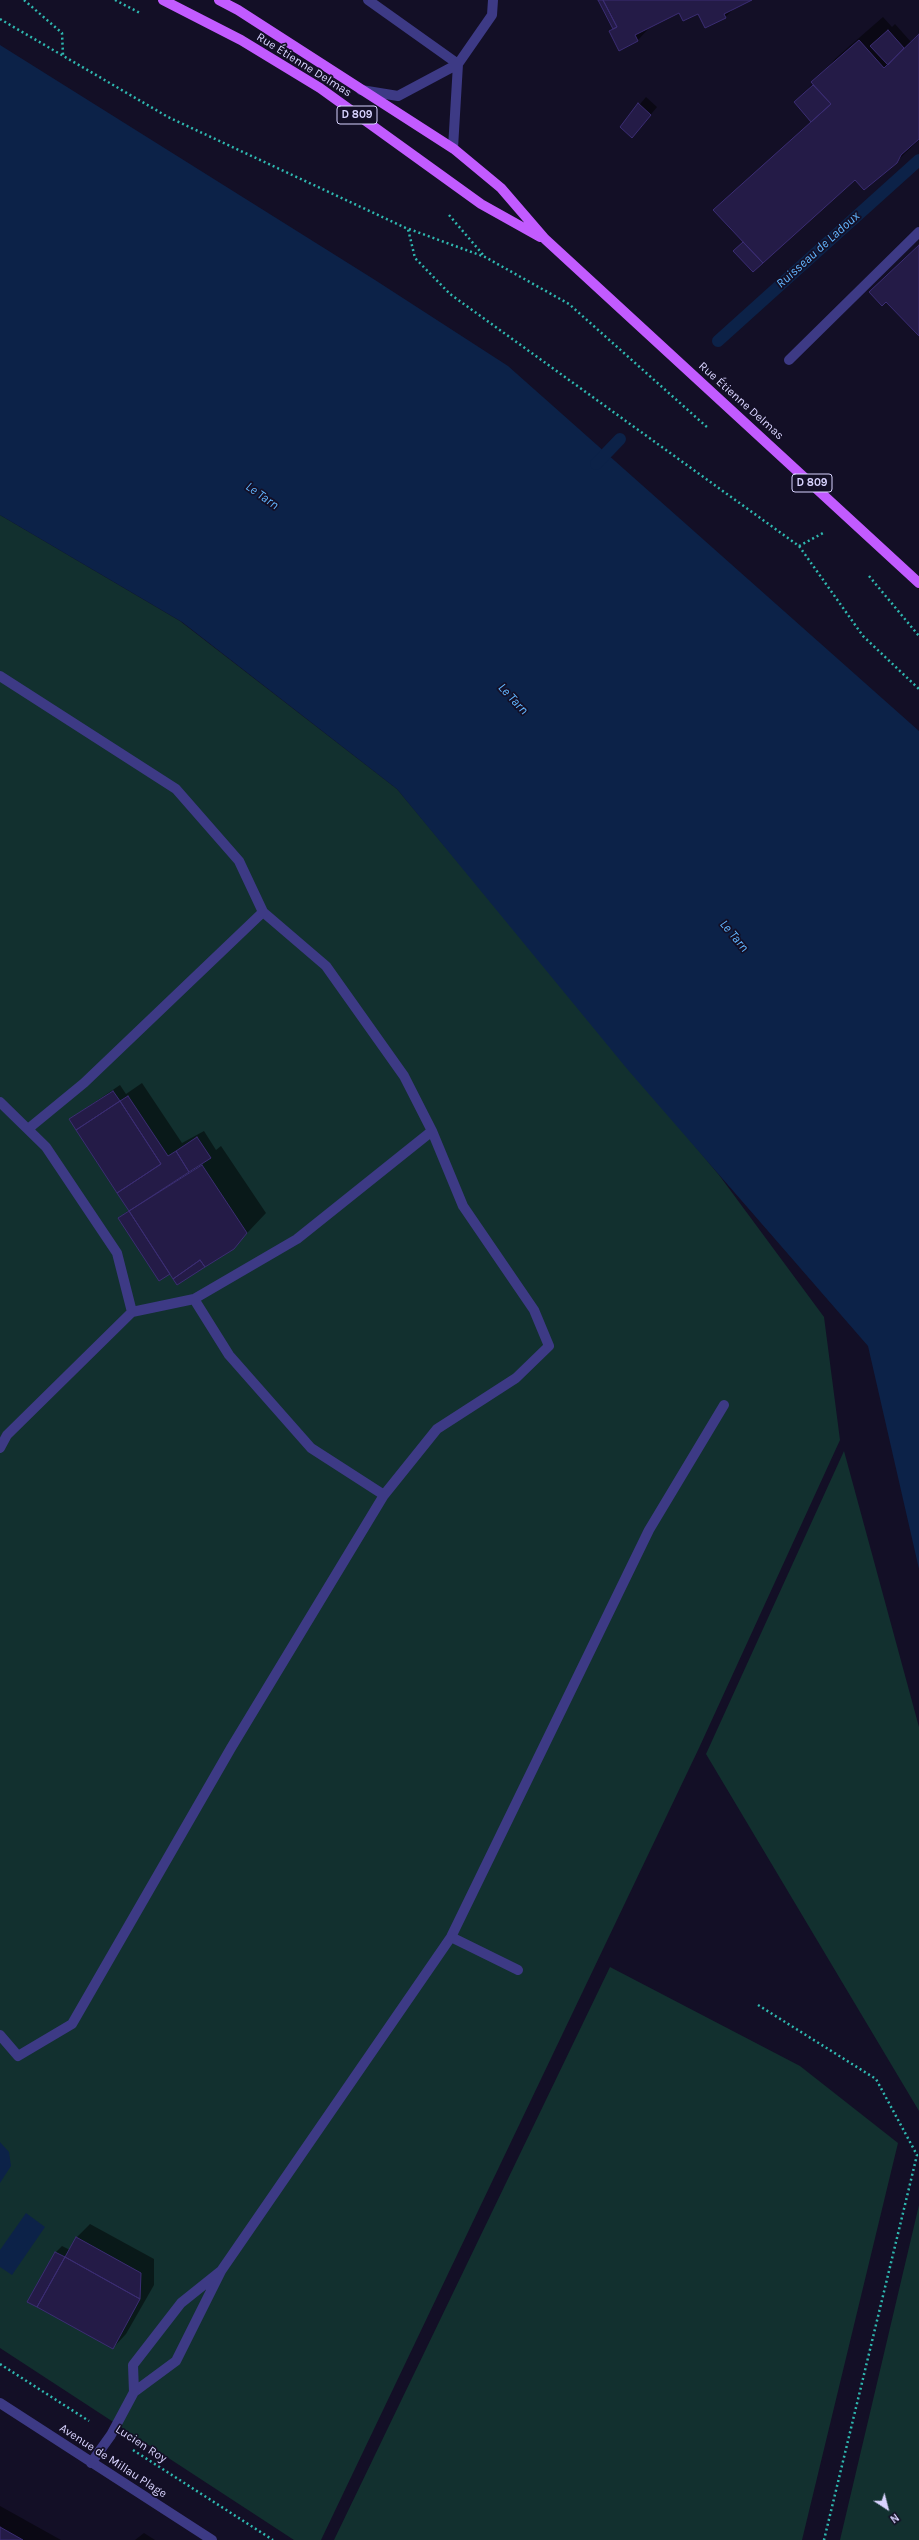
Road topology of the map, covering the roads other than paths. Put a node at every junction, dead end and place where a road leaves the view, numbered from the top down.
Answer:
1 (163, 0) edge
2 (219, 0) edge
3 (368, 0) edge
4 (493, 0) edge
5 (458, 64) junction
6 (360, 90) junction
7 (453, 148) junction
8 (919, 232) edge
9 (545, 240) junction
10 (789, 360) dead end
11 (919, 583) edge
12 (0, 676) edge
13 (263, 912) junction
14 (0, 1102) edge
15 (28, 1129) junction
16 (432, 1131) junction
17 (194, 1299) junction
18 (132, 1312) junction
19 (724, 1405) dead end
20 (0, 1448) edge
21 (384, 1494) junction
22 (452, 1937) junction
23 (518, 1970) dead end
24 (0, 2035) edge
25 (221, 2271) junction
26 (134, 2392) junction
27 (0, 2403) edge
28 (91, 2462) junction
29 (212, 2540) edge

1 - 9 main road, Rue Étienne Delmas / D 809
2 - 6 main road, Rue Étienne Delmas / D 809
3 - 5 street
4 - 5 street
5 - 6 street
5 - 7 street
6 - 7 main road, Rue Étienne Delmas / D 809
7 - 9 main road, Rue Étienne Delmas / D 809
8 - 10 street
9 - 11 main road, Rue Étienne Delmas / D 809
12 - 13 street
13 - 15 street
13 - 16 street
14 - 15 street
15 - 18 street
16 - 17 street
16 - 21 street
17 - 18 street
17 - 21 street
18 - 20 street
19 - 22 street
21 - 24 street
22 - 23 street
22 - 25 street
25 - 26 street
25 - 26 street
26 - 28 street
27 - 28 street, Avenue de Millau Plage
28 - 29 street, Avenue de Millau Plage

